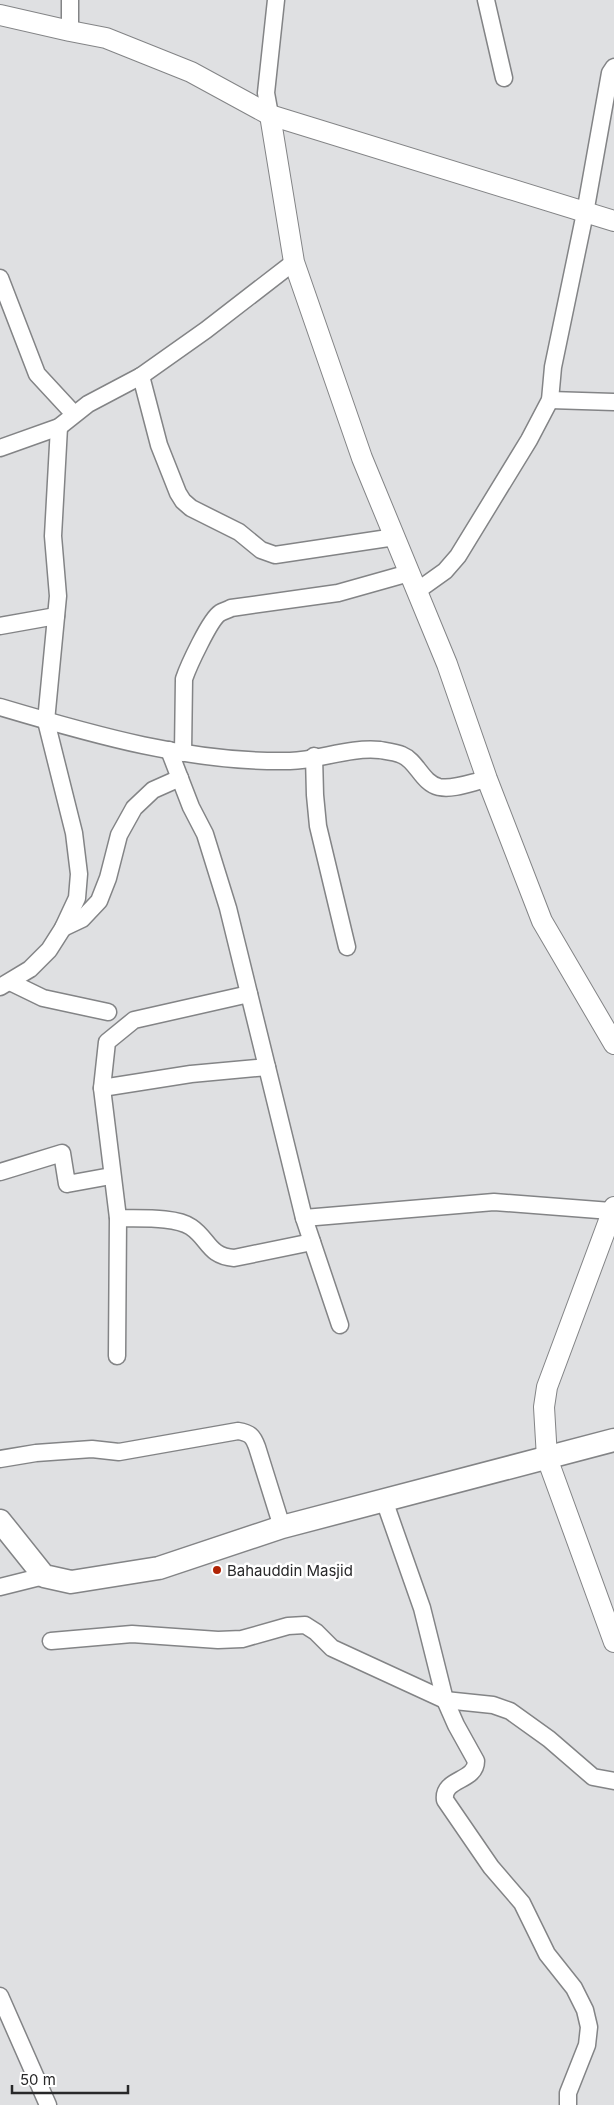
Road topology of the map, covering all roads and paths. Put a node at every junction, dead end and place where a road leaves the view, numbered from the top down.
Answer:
1 (70, 0) edge
2 (276, 0) edge
3 (486, 0) edge
4 (0, 15) edge
5 (70, 31) junction
6 (614, 67) edge
7 (504, 78) dead end
8 (270, 115) junction
9 (585, 213) junction
10 (614, 221) edge
11 (294, 262) junction
12 (0, 278) edge
13 (141, 376) junction
14 (550, 400) junction
15 (614, 402) edge
16 (74, 414) junction
17 (59, 427) junction
18 (0, 448) edge
19 (395, 537) junction
20 (409, 573) junction
21 (417, 591) junction
22 (56, 616) junction
23 (0, 626) edge
24 (0, 707) edge
25 (46, 720) junction
26 (176, 751) junction
27 (314, 756) junction
28 (180, 778) junction
29 (487, 779) junction
30 (63, 928) junction
31 (347, 947) dead end
32 (5, 984) edge
33 (249, 994) junction
34 (108, 1012) dead end
35 (614, 1044) edge
36 (267, 1067) junction
37 (102, 1088) junction
38 (0, 1172) edge
39 (111, 1176) junction
40 (613, 1209) edge
41 (118, 1218) junction
42 (304, 1218) junction
43 (312, 1242) junction
44 (340, 1325) dead end
45 (117, 1356) dead end
46 (614, 1440) edge
47 (547, 1458) junction
48 (0, 1460) edge
49 (384, 1500) junction
50 (0, 1521) edge
51 (282, 1527) junction
52 (44, 1576) junction
53 (0, 1587) edge
54 (51, 1640) dead end
55 (614, 1642) edge
56 (445, 1700) junction
57 (614, 1781) edge
58 (0, 1996) edge
59 (48, 2105) edge
60 (568, 2105) edge

1 - 5 street
2 - 8 street
3 - 7 street
4 - 5 street
5 - 8 street
6 - 9 street
8 - 9 street
8 - 11 street
9 - 10 street
9 - 14 street
11 - 13 street
11 - 19 street
12 - 16 street
13 - 16 street
13 - 19 street
14 - 15 street
14 - 21 street
16 - 17 street
17 - 18 street
17 - 22 street
19 - 20 street
20 - 21 street
20 - 26 street
21 - 29 street
22 - 23 street
22 - 25 street
24 - 25 street
25 - 26 street
25 - 30 street
26 - 27 street
26 - 28 street
27 - 29 street
27 - 31 street
28 - 30 street
28 - 33 street
29 - 35 street
30 - 32 street
32 - 34 street
33 - 36 street
33 - 37 street
36 - 37 street
36 - 42 street
37 - 39 street
38 - 39 street
39 - 41 street
40 - 42 street
40 - 47 street
41 - 43 street
41 - 45 street
42 - 43 street
43 - 44 street
46 - 47 main road
47 - 49 main road
47 - 55 street
48 - 51 street
49 - 51 main road
49 - 56 street
50 - 52 main road
51 - 52 main road
52 - 53 street
54 - 56 street
56 - 57 street
56 - 60 street
58 - 59 street

